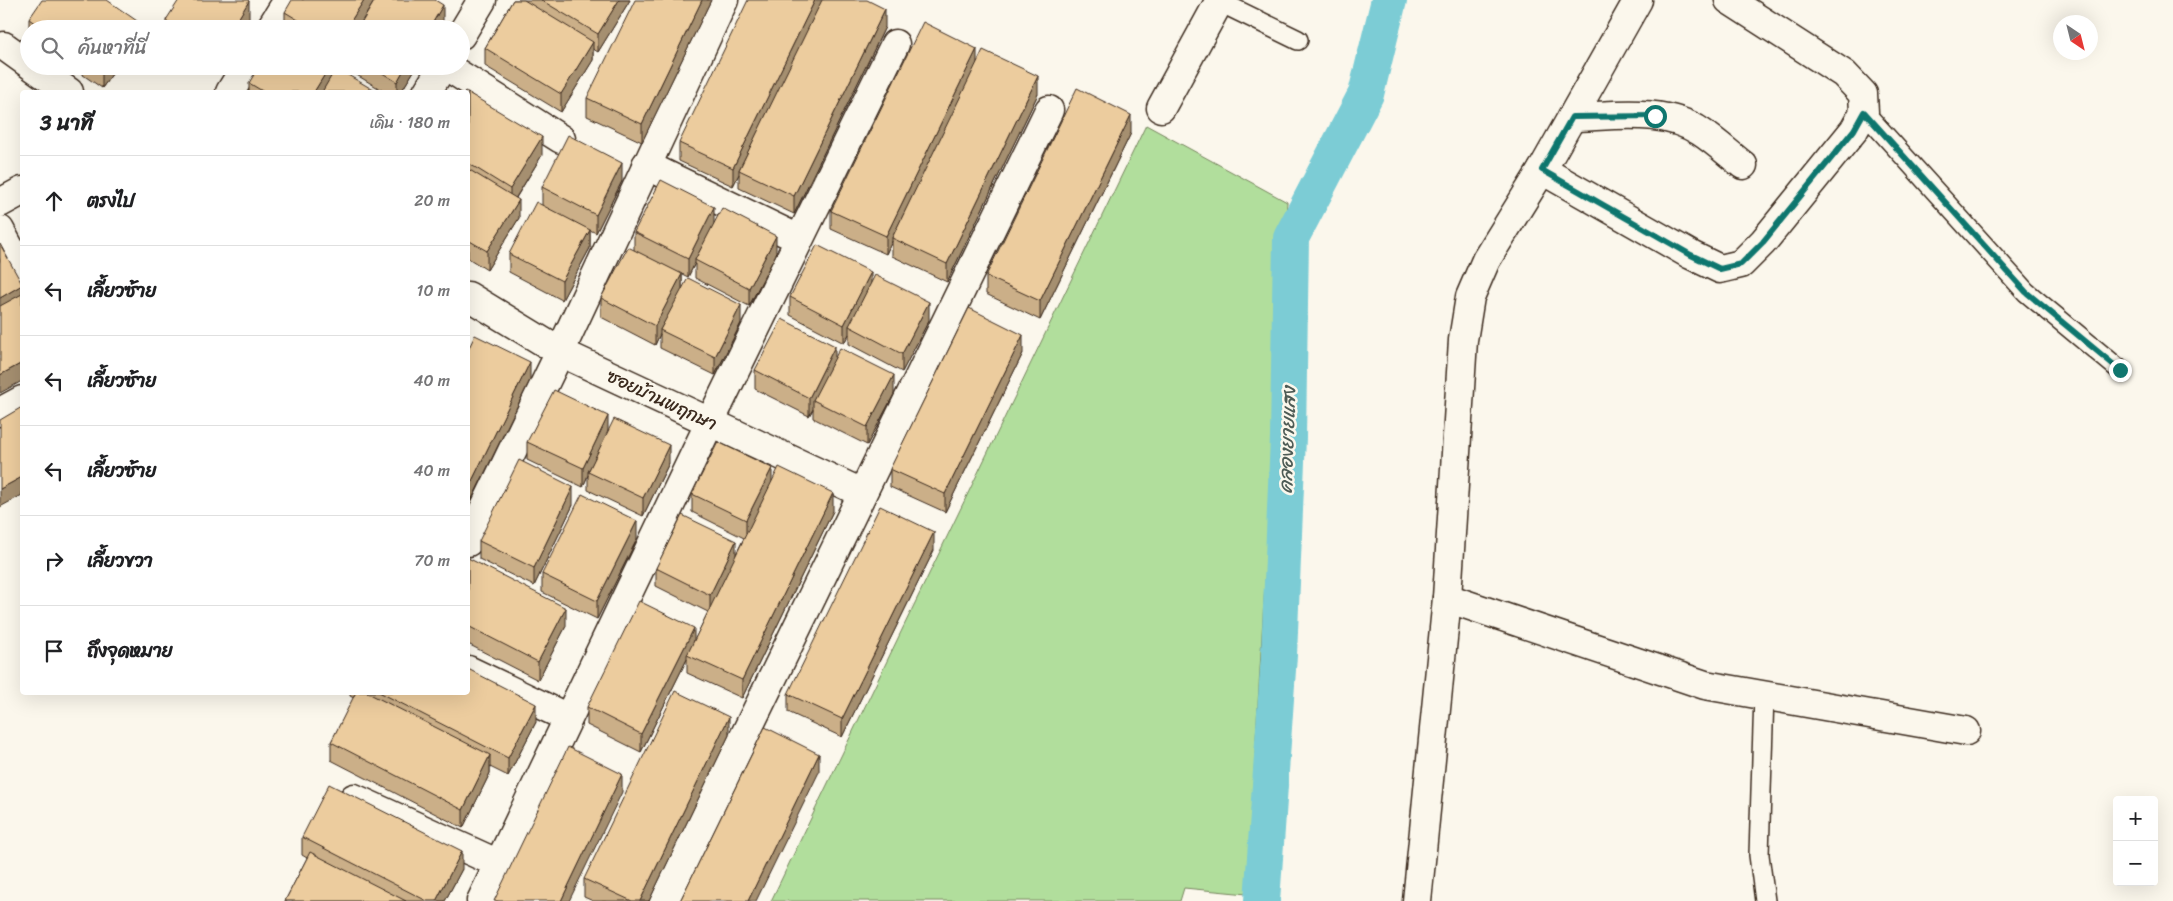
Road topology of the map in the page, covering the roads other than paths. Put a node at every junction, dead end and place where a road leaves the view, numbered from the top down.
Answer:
1 (288, 0) edge
2 (482, 0) edge
3 (724, 0) edge
4 (1638, 0) edge
5 (1729, 0) edge
6 (1220, 1) edge
7 (276, 20) edge
8 (470, 20) edge
9 (1298, 40) dead end
10 (895, 44) dead end
11 (4, 46) dead end
12 (20, 58) edge
13 (45, 75) edge
14 (240, 75) edge
15 (439, 75) edge
16 (459, 75) edge
17 (66, 90) edge
18 (231, 90) edge
19 (428, 90) edge
20 (1161, 108) dead end
21 (1049, 110) dead end
22 (1864, 112) junction
23 (1572, 117) junction
24 (561, 139) dead end
25 (646, 165) junction
26 (1743, 165) dead end
27 (1542, 170) junction
28 (20, 192) edge
29 (0, 203) edge
30 (0, 230) edge
31 (799, 239) junction
32 (20, 266) edge
33 (470, 297) edge
34 (560, 352) junction
35 (2120, 370) dead end
36 (20, 401) edge
37 (0, 412) edge
38 (710, 422) junction
39 (862, 493) junction
40 (470, 538) edge
41 (1447, 598) junction
42 (470, 671) edge
43 (1764, 695) junction
44 (568, 718) junction
45 (1966, 731) dead end
46 (330, 787) edge
47 (499, 864) junction
48 (481, 901) edge
49 (664, 901) edge
50 (1418, 901) edge
51 (1765, 901) edge

1 - 7 street
2 - 8 street
3 - 25 street
4 - 23 street
5 - 22 street
6 - 9 lane
6 - 20 street
10 - 31 street
11 - 12 street
13 - 17 street
14 - 18 street
15 - 19 street
16 - 24 street
21 - 39 street
22 - 27 street
22 - 35 lane
23 - 26 street
23 - 27 street
25 - 31 street
25 - 34 street
27 - 41 street
28 - 29 street
30 - 32 street
31 - 38 street
33 - 34 street, ซอยบ้านพฤกษา
34 - 38 street, ซอยบ้านพฤกษา
34 - 40 street
36 - 37 street
38 - 39 street, ซอยบ้านพฤกษา
38 - 44 street
39 - 49 street
41 - 43 street
41 - 50 street
42 - 44 street
43 - 45 street
43 - 51 lane
44 - 47 street
46 - 47 street
47 - 48 street

